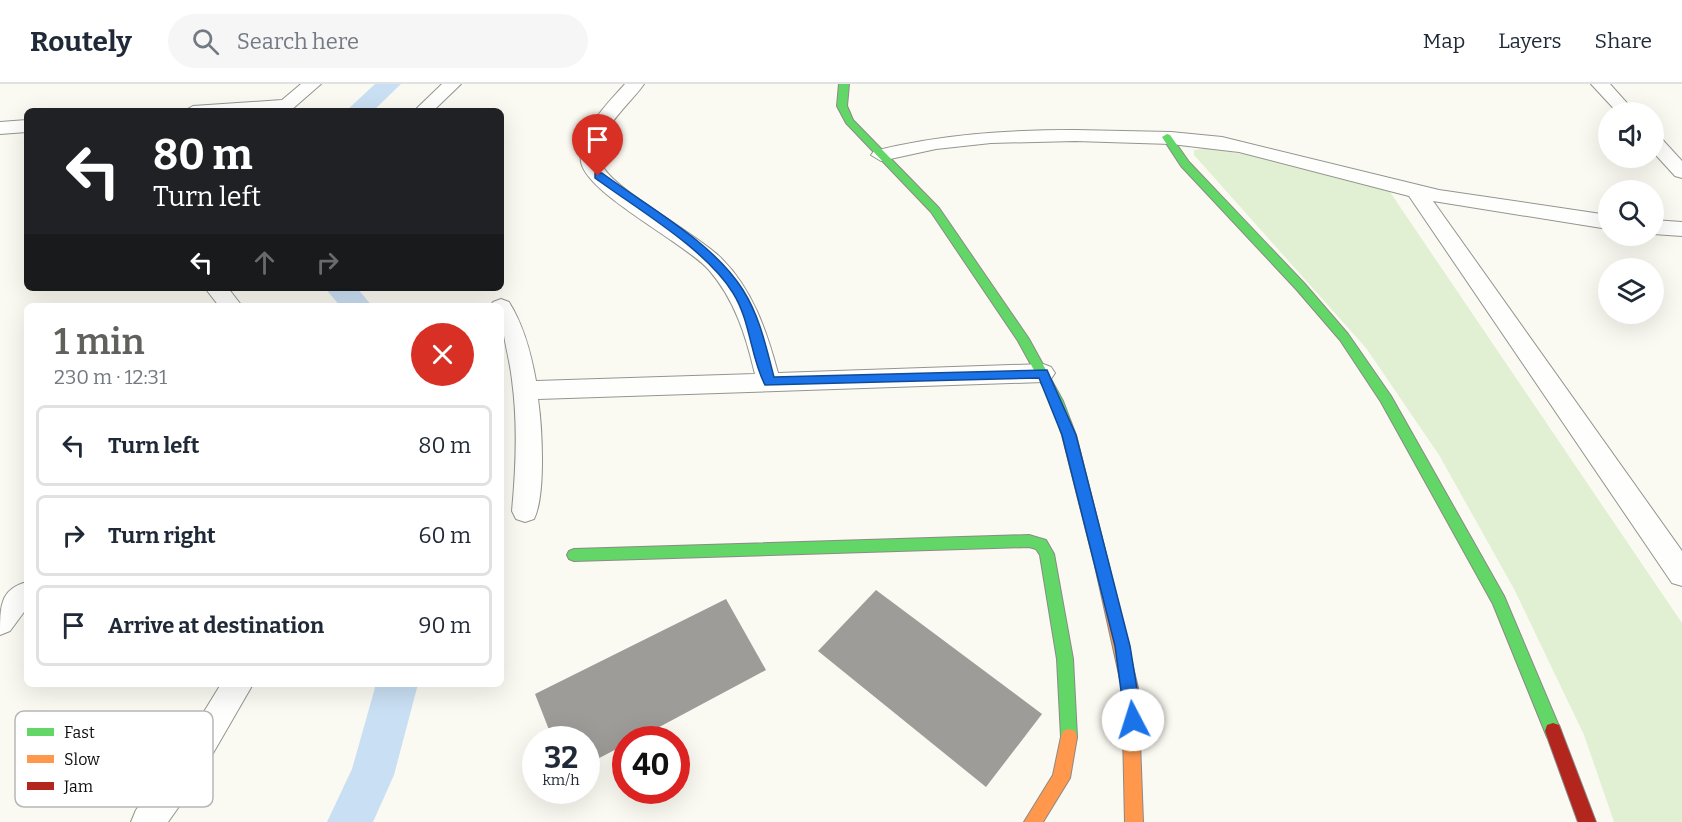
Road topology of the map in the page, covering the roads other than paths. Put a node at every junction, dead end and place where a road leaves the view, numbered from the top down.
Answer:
1 (312, 84) edge
2 (452, 84) edge
3 (635, 84) edge
4 (844, 84) edge
5 (1600, 84) edge
6 (1617, 102) edge
7 (282, 108) edge
8 (426, 108) edge
9 (24, 126) edge
10 (0, 128) edge
11 (1167, 137) junction
12 (1664, 153) edge
13 (882, 155) junction
14 (1682, 172) edge
15 (1416, 191) junction
16 (1598, 221) edge
17 (1664, 228) edge
18 (1682, 229) edge
19 (218, 291) edge
20 (228, 303) edge
21 (504, 315) edge
22 (1043, 373) junction
23 (769, 382) junction
24 (525, 390) junction
25 (525, 511) dead end
26 (574, 555) dead end
27 (1682, 574) edge
28 (24, 596) edge
29 (0, 622) edge
30 (236, 687) edge
31 (213, 725) edge
32 (159, 807) edge
33 (148, 822) edge
34 (1033, 822) edge
35 (1134, 822) edge
36 (1587, 822) edge

1 - 7 street
2 - 8 street
3 - 23 street
4 - 13 street
5 - 6 street
9 - 10 street
11 - 13 street
11 - 15 street
11 - 36 street
12 - 14 street
13 - 22 street
15 - 16 street
15 - 27 street
17 - 18 street
19 - 20 street
21 - 24 street
22 - 23 street
22 - 35 street
23 - 24 street
24 - 25 street
26 - 34 street
28 - 29 street
30 - 31 street
32 - 33 street

